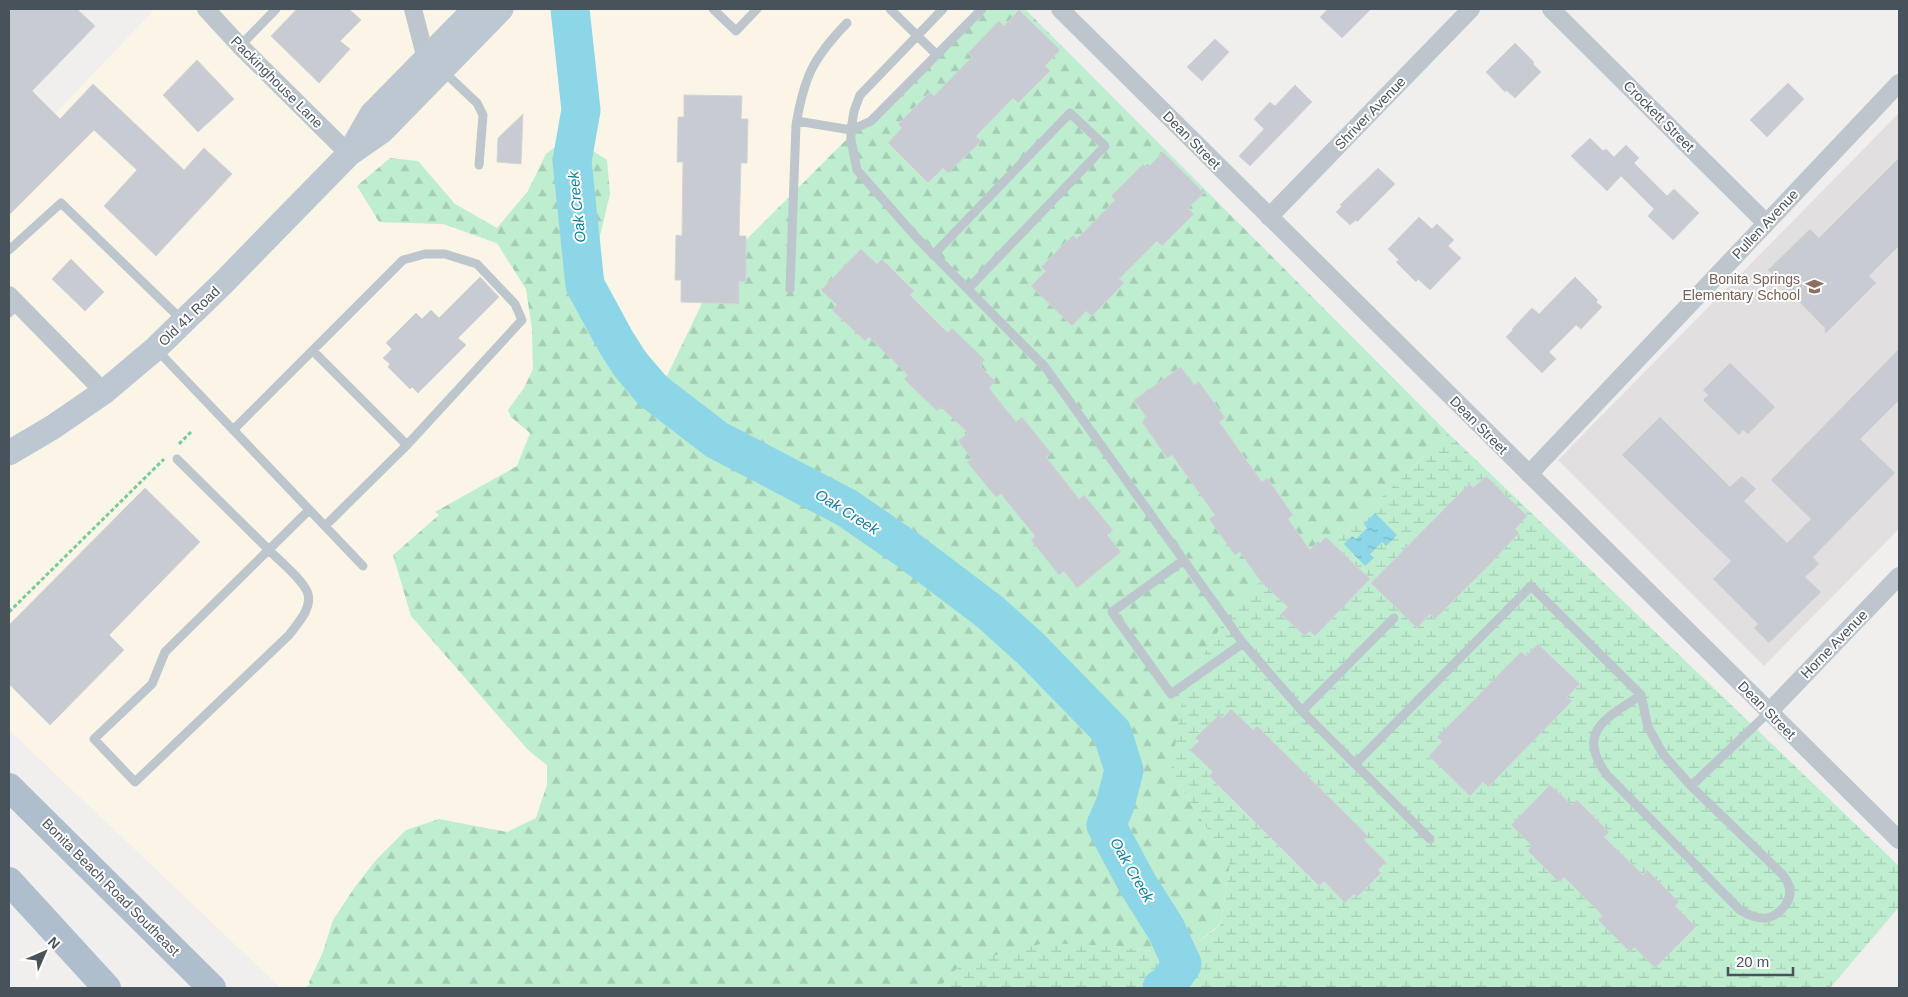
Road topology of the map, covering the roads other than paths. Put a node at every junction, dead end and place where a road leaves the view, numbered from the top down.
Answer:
1 (206, 9) edge
2 (276, 9) edge
3 (413, 9) edge
4 (475, 9) edge
5 (501, 9) edge
6 (713, 9) edge
7 (757, 9) edge
8 (890, 9) edge
9 (943, 9) edge
10 (982, 9) edge
11 (1060, 9) edge
12 (1471, 9) edge
13 (1551, 9) edge
14 (847, 23) dead end
15 (918, 36) junction
16 (240, 46) junction
17 (937, 55) junction
18 (434, 64) junction
19 (1899, 83) edge
20 (797, 121) junction
21 (851, 130) junction
22 (349, 154) junction
23 (479, 165) dead end
24 (1269, 217) junction
25 (1766, 223) junction
26 (9, 250) edge
27 (933, 255) junction
28 (790, 289) dead end
29 (968, 289) junction
30 (12, 304) edge
31 (183, 322) junction
32 (155, 349) junction
33 (313, 351) junction
34 (104, 392) junction
35 (233, 430) junction
36 (407, 445) junction
37 (9, 453) edge
38 (174, 455) road end
39 (1528, 474) junction
40 (309, 510) junction
41 (325, 526) junction
42 (268, 549) junction
43 (1184, 560) junction
44 (363, 566) dead end
45 (1899, 576) edge
46 (1394, 618) dead end
47 (1243, 643) junction
48 (1641, 695) junction
49 (1302, 711) junction
50 (1769, 712) junction
51 (1355, 764) junction
52 (1692, 786) junction
53 (9, 787) edge
54 (1430, 839) dead end
55 (1899, 840) edge
56 (9, 881) edge
57 (107, 988) edge
58 (212, 988) edge

1 - 16 street, Packinghouse Lane
2 - 16 lane
3 - 18 street
4 - 18 street, Old 41 Road
5 - 18 street, Old 41 Road
6 - 7 lane
8 - 15 lane
9 - 15 lane
10 - 17 lane
11 - 24 street, Dean Street
12 - 24 street, Shriver Avenue
13 - 25 street, Crockett Street
14 - 20 lane
15 - 17 lane
15 - 21 lane
16 - 22 street, Packinghouse Lane
17 - 21 lane
18 - 22 street, Old 41 Road
18 - 23 lane
19 - 25 street, Pullen Avenue
20 - 21 lane
20 - 28 lane
21 - 27 lane
22 - 31 street, Old 41 Road
24 - 39 street, Dean Street
25 - 39 street, Pullen Avenue
26 - 31 lane
27 - 29 lane
27 - 29 lane
29 - 43 lane
30 - 34 street
31 - 32 street, Old 41 Road
32 - 34 street, Old 41 Road
32 - 35 lane
33 - 35 lane
33 - 36 lane
33 - 36 lane
34 - 37 street, Old 41 Road
35 - 40 lane
36 - 41 lane
38 - 42 lane
39 - 50 street, Dean Street
40 - 41 lane
40 - 42 lane
41 - 44 lane
42 - 42 lane
43 - 47 lane
43 - 47 lane
45 - 50 street, Horne Avenue
46 - 49 lane
47 - 49 lane
48 - 51 lane
48 - 52 lane
48 - 52 lane
49 - 51 lane
50 - 52 lane
50 - 55 street, Dean Street
51 - 54 lane
53 - 58 main road, Bonita Beach Road Southeast
56 - 57 main road

